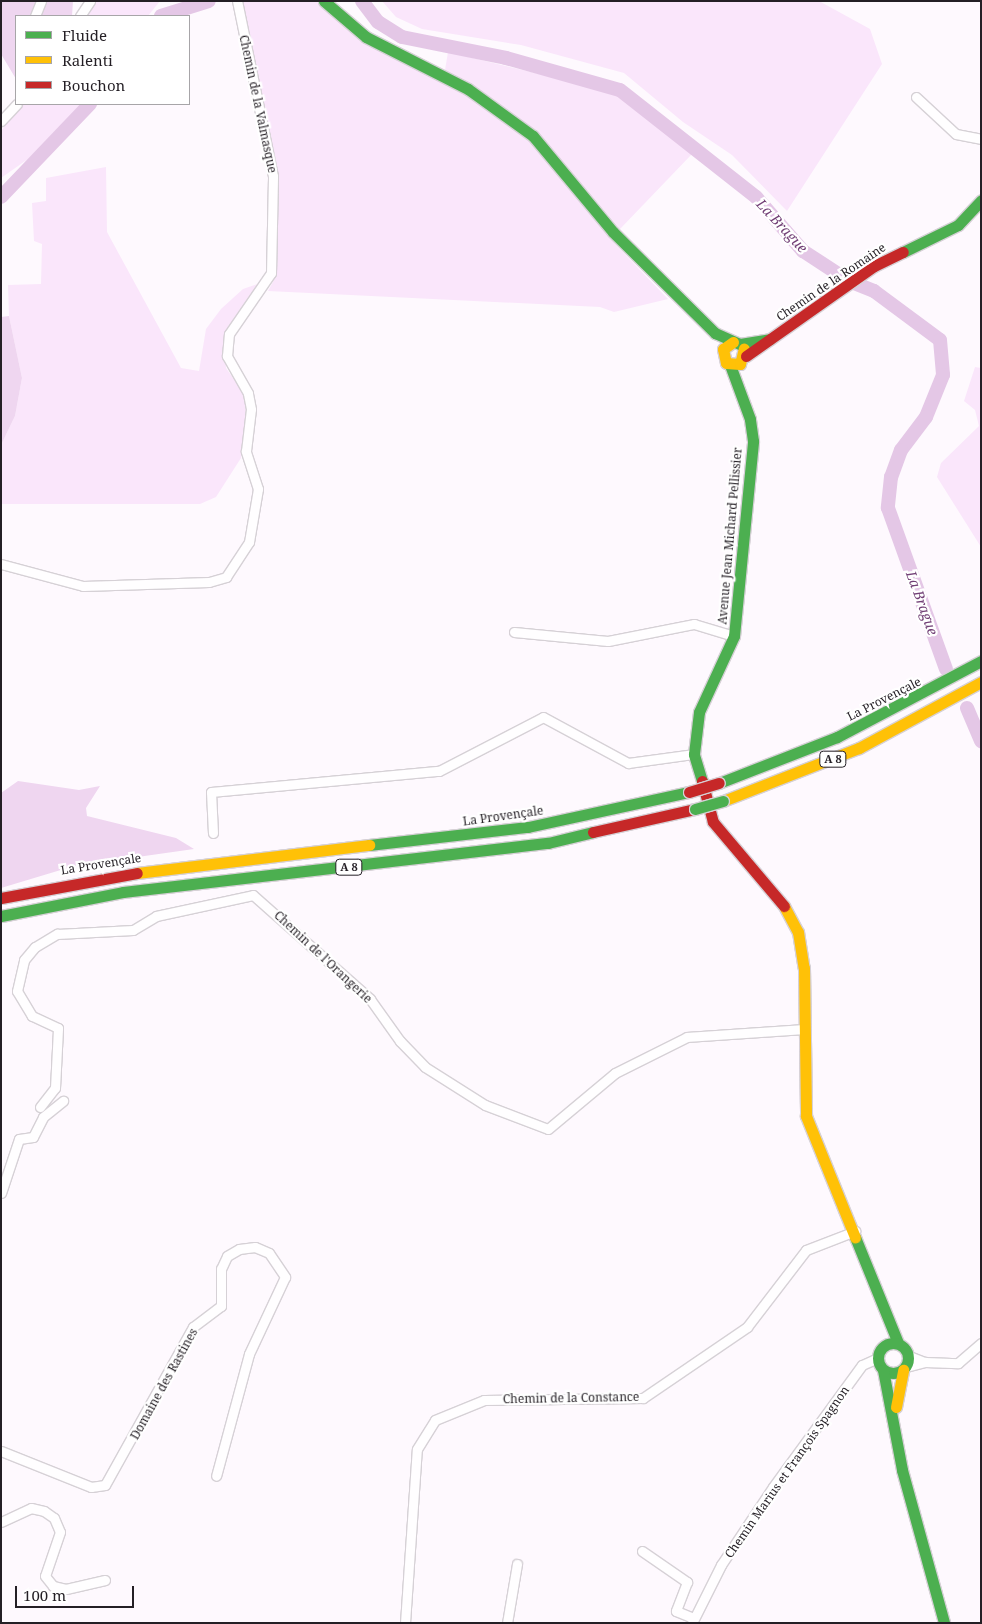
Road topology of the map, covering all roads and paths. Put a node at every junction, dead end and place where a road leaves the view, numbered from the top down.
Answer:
1 (40, 1) edge
2 (90, 1) edge
3 (237, 1) edge
4 (324, 1) edge
5 (35, 15) edge
6 (81, 15) edge
7 (916, 97) dead end
8 (16, 105) edge
9 (1, 121) edge
10 (981, 139) edge
11 (981, 200) edge
12 (691, 313) junction
13 (770, 339) junction
14 (736, 343) junction
15 (723, 349) junction
16 (738, 362) junction
17 (1, 564) edge
18 (514, 632) dead end
19 (734, 636) junction
20 (981, 661) edge
21 (981, 682) edge
22 (694, 754) junction
23 (213, 833) dead end
24 (1, 898) edge
25 (1, 916) edge
26 (804, 1029) junction
27 (63, 1101) dead end
28 (40, 1107) dead end
29 (1, 1193) edge
30 (855, 1231) junction
31 (883, 1316) junction
32 (981, 1342) edge
33 (898, 1343) junction
34 (883, 1347) junction
35 (878, 1358) junction
36 (906, 1365) junction
37 (883, 1370) junction
38 (894, 1424) junction
39 (1, 1451) edge
40 (216, 1476) dead end
41 (1, 1522) edge
42 (642, 1551) dead end
43 (517, 1564) dead end
44 (105, 1580) dead end
45 (693, 1621) edge
46 (405, 1623) edge
47 (507, 1623) edge
48 (944, 1623) edge

1 - 5 street
2 - 6 street
3 - 17 street, Chemin de la Valmasque
4 - 12 main road
7 - 10 street
8 - 9 street
11 - 13 main road, Chemin de la Romaine
12 - 14 main road
12 - 15 main road
13 - 14 main road, Chemin de la Romaine
13 - 16 main road, Chemin de la Romaine
14 - 15 main road
14 - 16 main road
15 - 16 main road
16 - 19 main road, Avenue Jean Michard Pellissier
18 - 19 street
19 - 22 main road, Avenue Jean Michard Pellissier
20 - 24 main road, La Provençale / A 8, bridge
21 - 25 main road, A 8, bridge
22 - 23 street
22 - 26 main road, Avenue Jean Michard Pellissier
26 - 28 street, Chemin de l'Orangerie
26 - 30 main road, Avenue Jean Michard Pellissier
27 - 29 street
30 - 31 main road, Avenue Jean Michard Pellissier
30 - 46 street, Chemin de la Constance
31 - 33 main road, Avenue Jean Michard Pellissier
31 - 34 main road, Avenue Jean Michard Pellissier
32 - 36 street
33 - 34 main road
33 - 36 main road, Avenue Jean Michard Pellissier
34 - 35 main road
35 - 37 main road
35 - 45 street, Chemin Marius et François Spagnon
36 - 37 main road
36 - 38 main road
37 - 38 main road
38 - 48 main road
39 - 40 street, Domaine des Rastines
41 - 44 street
42 - 45 street
43 - 47 street

